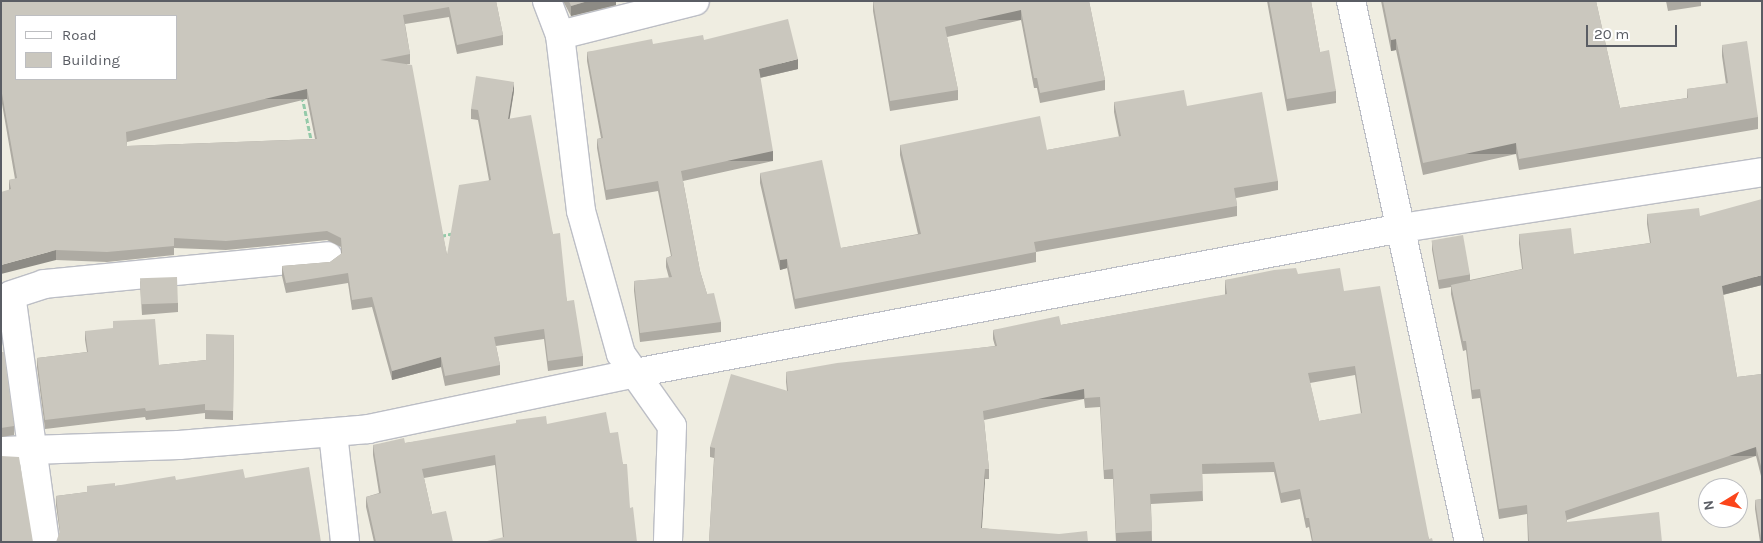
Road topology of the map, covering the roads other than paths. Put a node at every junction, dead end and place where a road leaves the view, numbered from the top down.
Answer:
1 (547, 1) edge
2 (695, 1) edge
3 (1351, 1) edge
4 (560, 36) junction
5 (1762, 172) edge
6 (1402, 228) junction
7 (328, 256) dead end
8 (635, 373) junction
9 (333, 433) junction
10 (34, 449) junction
11 (1, 451) edge
12 (45, 542) edge
13 (345, 542) edge
14 (668, 542) edge
15 (1469, 542) edge

1 - 4 street
2 - 4 street
3 - 6 street
4 - 8 street
5 - 6 street
6 - 8 street
6 - 15 street
7 - 10 street
8 - 9 street
8 - 14 street
9 - 10 street
9 - 13 street
10 - 11 street
10 - 12 street

